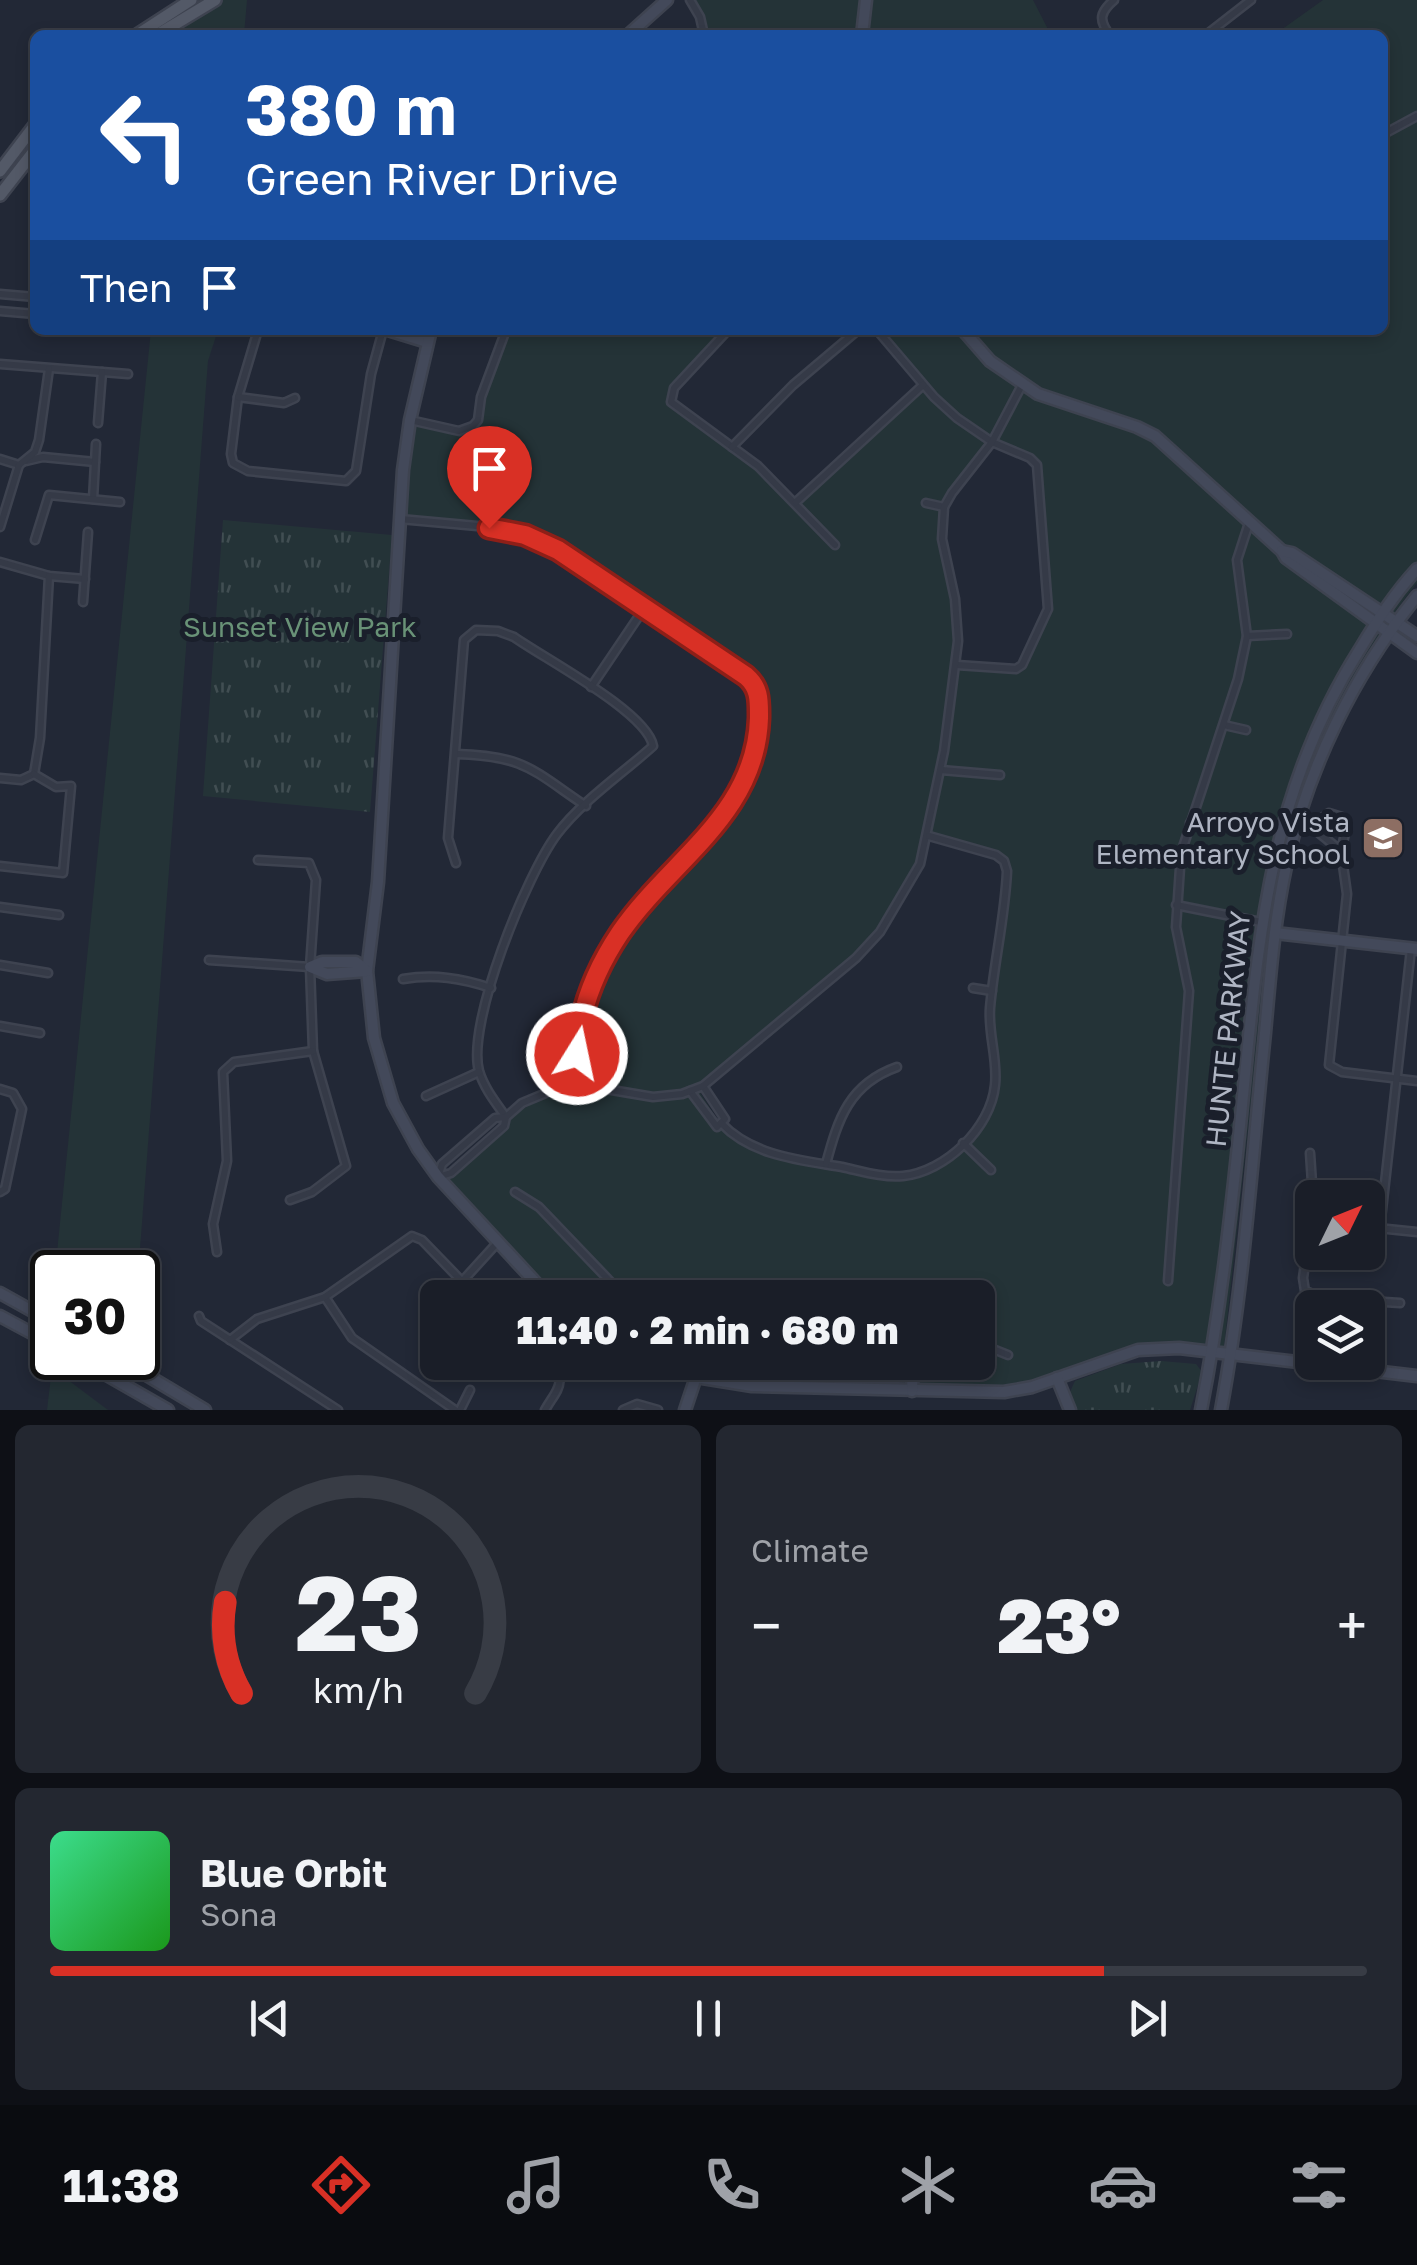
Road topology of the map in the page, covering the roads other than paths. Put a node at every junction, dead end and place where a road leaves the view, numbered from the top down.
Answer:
1 (191, 0) edge
2 (215, 0) edge
3 (667, 0) edge
4 (690, 0) edge
5 (1114, 0) edge
6 (1251, 0) edge
7 (865, 2) edge
8 (171, 11) edge
9 (144, 30) edge
10 (634, 30) edge
11 (703, 30) edge
12 (862, 30) edge
13 (1107, 30) edge
14 (1212, 30) edge
15 (1417, 116) edge
16 (30, 132) edge
17 (1388, 132) edge
18 (30, 157) edge
19 (0, 170) edge
20 (0, 196) edge
21 (0, 294) edge
22 (30, 296) edge
23 (0, 310) edge
24 (30, 313) edge
25 (257, 335) edge
26 (383, 335) edge
27 (402, 335) edge
28 (429, 335) edge
29 (504, 335) edge
30 (724, 335) edge
31 (852, 335) edge
32 (881, 335) edge
33 (967, 335) edge
34 (427, 342) junction
35 (0, 364) edge
36 (49, 368) junction
37 (102, 372) junction
38 (128, 374) dead end
39 (924, 385) junction
40 (1022, 385) junction
41 (238, 397) junction
42 (295, 398) dead end
43 (410, 420) junction
44 (98, 424) dead end
45 (992, 442) junction
46 (96, 444) dead end
47 (732, 447) junction
48 (0, 459) edge
49 (95, 462) junction
50 (22, 463) junction
51 (93, 499) junction
52 (120, 502) dead end
53 (796, 502) junction
54 (926, 503) dead end
55 (944, 507) junction
56 (400, 519) junction
57 (1250, 522) junction
58 (0, 527) edge
59 (88, 532) dead end
60 (35, 540) dead end
61 (835, 545) dead end
62 (1282, 551) junction
63 (0, 562) edge
64 (1417, 569) edge
65 (49, 576) junction
66 (85, 579) junction
67 (1417, 596) edge
68 (83, 602) dead end
69 (644, 610) junction
70 (1383, 611) junction
71 (1376, 622) junction
72 (1397, 622) junction
73 (1390, 633) junction
74 (1287, 634) dead end
75 (1247, 636) junction
76 (1417, 636) edge
77 (1417, 653) edge
78 (957, 665) junction
79 (591, 687) junction
80 (1224, 724) junction
81 (1246, 730) dead end
82 (456, 754) junction
83 (941, 770) junction
84 (34, 774) junction
85 (1000, 775) dead end
86 (0, 778) edge
87 (586, 806) junction
88 (1190, 823) junction
89 (1213, 827) dead end
90 (929, 836) junction
91 (1341, 851) junction
92 (258, 860) dead end
93 (456, 863) dead end
94 (0, 866) edge
95 (1176, 905) junction
96 (0, 907) edge
97 (59, 915) dead end
98 (1261, 922) junction
99 (1275, 932) junction
100 (1342, 941) junction
101 (1414, 949) edge
102 (209, 960) dead end
103 (0, 965) edge
104 (310, 967) junction
105 (367, 971) junction
106 (48, 974) dead end
107 (403, 978) dead end
108 (491, 988) junction
109 (973, 988) dead end
110 (992, 991) junction
111 (0, 1026) edge
112 (40, 1033) dead end
113 (313, 1051) junction
114 (897, 1067) dead end
115 (479, 1072) junction
116 (1396, 1079) junction
117 (1417, 1081) edge
118 (576, 1084) junction
119 (702, 1086) junction
120 (0, 1090) edge
121 (690, 1092) junction
122 (426, 1096) dead end
123 (506, 1117) junction
124 (722, 1123) junction
125 (963, 1143) junction
126 (1310, 1152) dead end
127 (826, 1164) junction
128 (991, 1170) dead end
129 (438, 1177) junction
130 (1312, 1180) edge
131 (1385, 1181) edge
132 (0, 1192) edge
133 (515, 1192) dead end
134 (290, 1200) dead end
135 (1385, 1229) edge
136 (1417, 1232) edge
137 (498, 1242) junction
138 (217, 1252) dead end
139 (1304, 1270) edge
140 (460, 1280) joint
141 (533, 1280) edge
142 (609, 1280) edge
143 (1168, 1281) dead end
144 (0, 1294) edge
145 (325, 1297) junction
146 (1400, 1303) dead end
147 (30, 1310) edge
148 (0, 1316) edge
149 (199, 1316) dead end
150 (30, 1332) edge
151 (230, 1340) junction
152 (995, 1350) edge
153 (1211, 1352) junction
154 (1008, 1355) dead end
155 (1230, 1355) junction
156 (1417, 1376) edge
157 (1058, 1378) junction
158 (116, 1380) edge
159 (155, 1380) edge
160 (560, 1380) edge
161 (695, 1380) edge
162 (715, 1380) edge
163 (912, 1380) edge
164 (470, 1390) dead end
165 (912, 1390) junction
166 (168, 1410) edge
167 (206, 1410) edge
168 (338, 1410) edge
169 (458, 1410) edge
170 (546, 1410) edge
171 (623, 1410) edge
172 (658, 1410) edge
173 (686, 1410) edge
174 (1070, 1410) edge
175 (1201, 1410) edge
176 (1221, 1410) edge

1 - 8 main road
2 - 8 main road
3 - 10 street
4 - 11 street
5 - 13 street
6 - 14 street
7 - 12 street
8 - 9 main road
15 - 17 street
16 - 19 main road
18 - 20 main road
21 - 22 street
23 - 24 street
25 - 41 street
26 - 41 street
27 - 34 street
28 - 34 street
29 - 43 street
30 - 47 street
31 - 47 street
32 - 39 street
33 - 40 street
34 - 43 street
35 - 36 street
36 - 37 street
36 - 50 street
37 - 38 street
37 - 44 street
39 - 45 street
39 - 53 street
40 - 45 street
40 - 57 street
41 - 42 street
43 - 56 street
45 - 55 street
45 - 78 street
46 - 49 street
47 - 53 street
48 - 50 street
49 - 50 street
49 - 51 street
50 - 58 street
51 - 52 street
51 - 60 street
53 - 61 street
54 - 55 street
55 - 78 street
56 - 69 street
56 - 105 street
57 - 62 street
57 - 75 street
59 - 66 street
62 - 70 street
62 - 71 street
63 - 65 street
64 - 70 street, HUNTE PARKWAY
65 - 66 street
65 - 84 street
66 - 68 street
67 - 72 street, HUNTE PARKWAY
69 - 79 street
69 - 118 street
70 - 71 street, HUNTE PARKWAY
70 - 72 street
71 - 73 street
71 - 98 street, HUNTE PARKWAY
72 - 73 street, HUNTE PARKWAY
72 - 76 street
73 - 77 street
73 - 99 street, HUNTE PARKWAY
74 - 75 street
75 - 80 street
78 - 83 street
79 - 82 street
79 - 87 street
80 - 81 street
80 - 88 street
82 - 87 street
82 - 93 street
83 - 85 street
83 - 90 street
84 - 86 street
84 - 94 street
87 - 108 street
88 - 89 street
88 - 95 street
90 - 110 street
90 - 119 street
91 - 91 street
91 - 100 street
92 - 104 street
95 - 98 street
95 - 143 street
96 - 97 street
98 - 153 street, HUNTE PARKWAY
99 - 100 street
99 - 155 street, HUNTE PARKWAY
100 - 101 street
100 - 116 street
101 - 116 street
102 - 104 street
103 - 106 street
104 - 105 street
104 - 113 street
105 - 129 street
107 - 108 street
108 - 115 street
109 - 110 street
110 - 125 street
111 - 112 street
113 - 134 street
113 - 138 street
114 - 127 street
115 - 122 street
115 - 123 street
116 - 117 street
116 - 131 street
118 - 121 street
118 - 123 street
119 - 121 street
119 - 124 street
120 - 132 street
121 - 124 street
123 - 129 street
123 - 129 street
124 - 127 street
125 - 127 street
125 - 128 street
126 - 130 street
129 - 137 street
133 - 142 street
135 - 136 street
137 - 140 street
137 - 141 street
139 - 146 street
140 - 145 street
144 - 147 street
145 - 151 street
145 - 169 street
148 - 150 street
149 - 151 street
151 - 168 street
152 - 154 street
153 - 155 street
153 - 157 street
153 - 175 street, HUNTE PARKWAY
155 - 156 street
155 - 176 street, HUNTE PARKWAY
157 - 165 street
157 - 174 street
158 - 166 street
159 - 167 street
160 - 170 street
161 - 173 street
162 - 165 street
163 - 165 street
164 - 169 street
171 - 172 street

